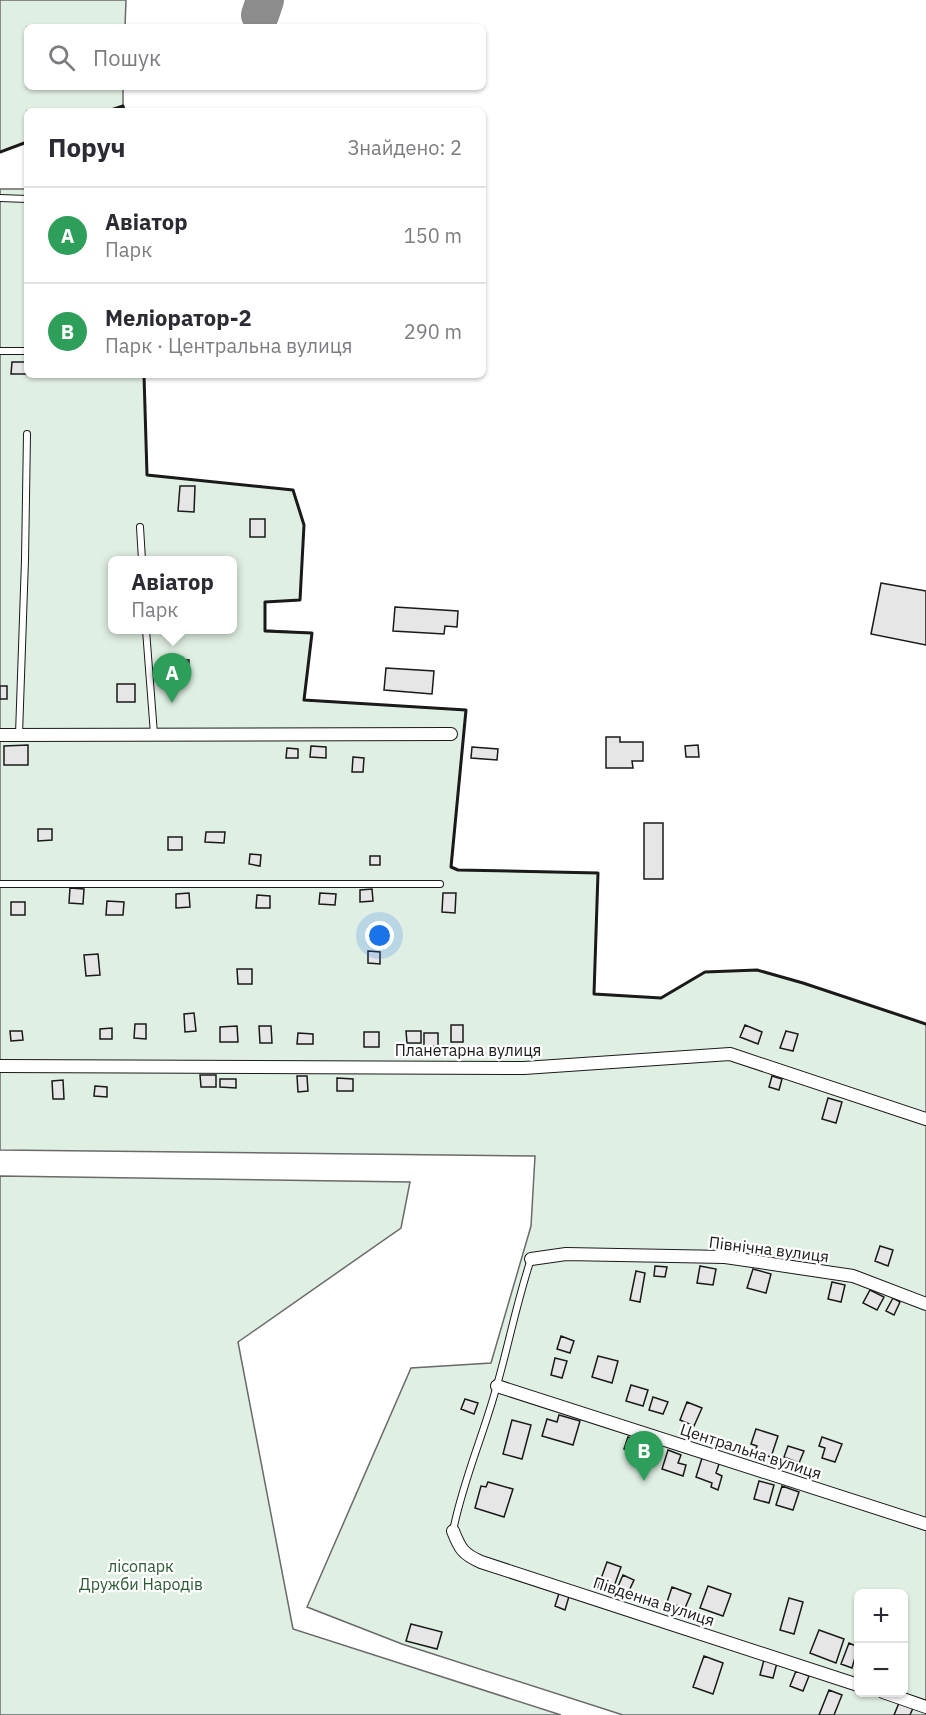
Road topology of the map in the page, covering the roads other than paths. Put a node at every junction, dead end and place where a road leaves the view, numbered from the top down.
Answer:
1 (0, 198) edge
2 (24, 199) edge
3 (0, 351) edge
4 (24, 351) edge
5 (27, 434) dead end
6 (140, 527) dead end
7 (142, 556) edge
8 (146, 634) edge
9 (451, 734) dead end
10 (0, 735) edge
11 (19, 735) junction
12 (154, 735) junction
13 (0, 884) edge
14 (440, 884) dead end
15 (0, 1066) edge
16 (926, 1119) edge
17 (531, 1259) joint
18 (926, 1304) edge
19 (497, 1386) junction
20 (926, 1524) edge
21 (453, 1531) joint
22 (854, 1683) edge
23 (897, 1697) edge
24 (926, 1707) edge

1 - 2 lane
3 - 4 lane
5 - 11 lane
6 - 7 lane
8 - 12 lane
9 - 12 street
10 - 11 street
11 - 12 street
13 - 14 lane
15 - 16 street, Планетарна вулиця
17 - 18 street, Північна вулиця
17 - 19 lane
19 - 20 street, Центральна вулиця
19 - 21 lane
21 - 22 street, Південна вулиця
23 - 24 street

